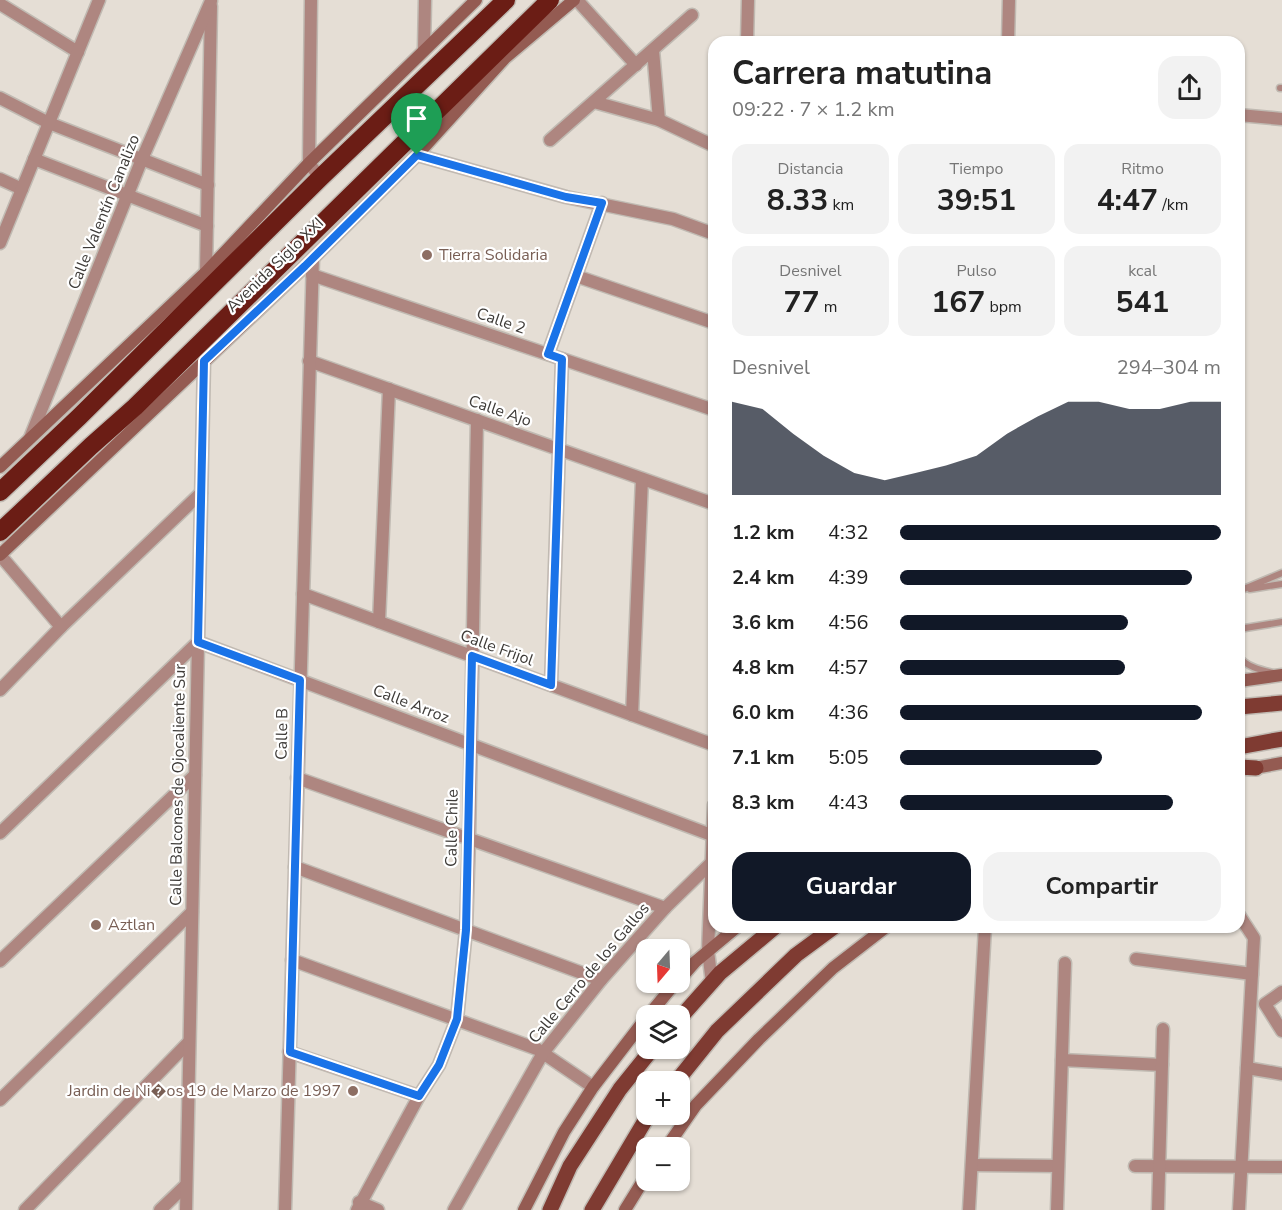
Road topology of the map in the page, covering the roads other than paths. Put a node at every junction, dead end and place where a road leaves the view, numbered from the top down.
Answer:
1 (99, 0) edge
2 (212, 0) edge
3 (311, 0) edge
4 (425, 0) edge
5 (476, 0) edge
6 (506, 0) edge
7 (550, 0) edge
8 (575, 0) edge
9 (748, 0) edge
10 (1010, 0) edge
11 (0, 4) edge
12 (692, 15) dead end
13 (747, 36) edge
14 (1008, 36) edge
15 (424, 49) junction
16 (653, 50) junction
17 (78, 52) junction
18 (636, 64) junction
19 (0, 98) edge
20 (594, 102) junction
21 (1245, 116) edge
22 (1282, 119) edge
23 (659, 120) junction
24 (49, 123) junction
25 (550, 140) dead end
26 (708, 143) edge
27 (417, 155) junction
28 (34, 159) junction
29 (142, 159) junction
30 (315, 171) junction
31 (0, 179) edge
32 (208, 185) junction
33 (22, 189) junction
34 (128, 195) junction
35 (602, 203) junction
36 (207, 226) junction
37 (708, 232) edge
38 (0, 243) edge
39 (313, 258) junction
40 (207, 272) junction
41 (312, 275) junction
42 (576, 276) junction
43 (164, 311) junction
44 (708, 321) edge
45 (160, 337) junction
46 (548, 354) junction
47 (562, 359) junction
48 (204, 361) junction
49 (309, 361) junction
50 (389, 389) junction
51 (135, 407) junction
52 (708, 409) edge
53 (477, 420) junction
54 (126, 434) junction
55 (30, 438) junction
56 (559, 449) junction
57 (0, 467) edge
58 (642, 479) junction
59 (0, 492) edge
60 (201, 493) junction
61 (708, 502) edge
62 (0, 532) edge
63 (0, 555) edge
64 (1282, 573) edge
65 (1282, 585) edge
66 (1245, 589) edge
67 (1245, 590) edge
68 (303, 594) junction
69 (379, 622) junction
70 (1282, 622) edge
71 (61, 627) junction
72 (1245, 628) edge
73 (198, 642) junction
74 (472, 656) junction
75 (1245, 663) edge
76 (1281, 675) edge
77 (300, 680) junction
78 (1245, 680) edge
79 (551, 685) junction
80 (0, 690) edge
81 (1282, 703) edge
82 (1245, 706) edge
83 (632, 715) junction
84 (1282, 739) edge
85 (708, 743) edge
86 (470, 744) junction
87 (1245, 746) edge
88 (1282, 764) edge
89 (1245, 767) edge
90 (1256, 768) junction
91 (1245, 770) edge
92 (195, 775) junction
93 (297, 778) junction
94 (0, 833) edge
95 (708, 834) edge
96 (469, 839) junction
97 (708, 866) edge
98 (295, 867) junction
99 (664, 908) junction
100 (192, 912) junction
101 (1245, 924) edge
102 (466, 930) junction
103 (709, 933) edge
104 (730, 933) edge
105 (768, 933) edge
106 (826, 933) edge
107 (878, 933) edge
108 (986, 933) edge
109 (708, 951) junction
110 (1136, 959) dead end
111 (292, 960) junction
112 (0, 961) edge
113 (1065, 963) dead end
114 (690, 969) edge
115 (1252, 974) junction
116 (601, 980) junction
117 (712, 983) junction
118 (1282, 992) edge
119 (667, 993) edge
120 (657, 1005) edge
121 (690, 1007) edge
122 (457, 1019) junction
123 (1163, 1029) dead end
124 (636, 1031) edge
125 (1282, 1031) edge
126 (189, 1042) junction
127 (290, 1052) junction
128 (543, 1053) junction
129 (644, 1059) edge
130 (1062, 1060) junction
131 (1162, 1065) junction
132 (1247, 1068) junction
133 (685, 1071) edge
134 (1282, 1074) edge
135 (593, 1087) junction
136 (419, 1096) junction
137 (0, 1100) edge
138 (642, 1125) edge
139 (674, 1137) edge
140 (972, 1166) junction
141 (1058, 1166) junction
142 (1135, 1166) dead end
143 (1159, 1166) junction
144 (1242, 1167) junction
145 (1282, 1167) edge
146 (186, 1185) junction
147 (637, 1191) edge
148 (358, 1206) edge
149 (25, 1210) edge
150 (160, 1210) edge
151 (186, 1210) edge
152 (285, 1210) edge
153 (378, 1210) edge
154 (454, 1210) edge
155 (524, 1210) edge
156 (550, 1210) edge
157 (592, 1210) edge
158 (625, 1210) edge
159 (969, 1210) edge
160 (1056, 1210) edge
161 (1158, 1210) edge
162 (1239, 1210) edge

1 - 17 street
2 - 29 street, Calle Valentín Canalizo
2 - 32 street
3 - 30 street
4 - 15 street
5 - 15 street, Avenida Siglo XXI
6 - 30 highway, Avenida Siglo XXI
7 - 51 highway, Avenida Siglo XXI
8 - 18 street
8 - 27 street, Avenida Siglo XXI
9 - 13 street
10 - 14 street
11 - 17 street
12 - 16 street
15 - 30 street, Avenida Siglo XXI
16 - 18 street
16 - 23 street
17 - 24 street
18 - 20 street
19 - 24 street
20 - 23 street
20 - 25 street
21 - 22 street
23 - 26 street
24 - 28 street
24 - 29 street
27 - 35 street
27 - 39 street, Avenida Siglo XXI
28 - 33 street
28 - 34 street
29 - 32 street
29 - 34 street, Calle Valentín Canalizo
30 - 40 street, Avenida Siglo XXI
30 - 45 highway, Avenida Siglo XXI
31 - 33 street
32 - 36 street
33 - 38 street
34 - 36 street
34 - 55 street, Calle Valentín Canalizo
35 - 37 street
35 - 42 street
36 - 40 street
39 - 41 street, Calle B
39 - 48 street, Avenida Siglo XXI
40 - 43 street, Avenida Siglo XXI
41 - 46 street, Calle 2
41 - 49 street, Calle B
42 - 44 street
42 - 46 street
43 - 45 highway
43 - 55 street, Avenida Siglo XXI
45 - 59 highway, Avenida Siglo XXI
46 - 47 street, Calle 2
47 - 52 street, Calle 2
47 - 56 street
48 - 54 street, Avenida Siglo XXI
48 - 60 street, Calle Balcones de Ojocaliente Sur
49 - 50 street, Calle Ajo
49 - 68 street, Calle B
50 - 53 street, Calle Ajo
50 - 69 street
51 - 54 highway
51 - 62 highway, Avenida Siglo XXI
53 - 56 street, Calle Ajo
53 - 74 street, Calle Chile
54 - 63 street, Avenida Siglo XXI
55 - 57 street, Avenida Siglo XXI
56 - 58 street, Calle Ajo
56 - 79 street
58 - 61 street, Calle Ajo
58 - 83 street
60 - 71 street
60 - 73 street, Calle Balcones de Ojocaliente Sur
63 - 71 street
64 - 66 lane
65 - 67 lane
68 - 69 street, Calle Frijol
68 - 77 street, Calle B
69 - 74 street, Calle Frijol
70 - 72 lane
71 - 80 street
73 - 77 street, Calle Arroz
73 - 92 street, Calle Balcones de Ojocaliente Sur
73 - 94 street
74 - 79 street, Calle Frijol
74 - 86 street, Calle Chile
75 - 76 lane
76 - 78 street
77 - 86 street, Calle Arroz
77 - 93 street, Calle B
79 - 83 street, Calle Frijol
81 - 82 main road
83 - 85 street, Calle Frijol
84 - 87 main road
86 - 95 street, Calle Arroz
86 - 96 street, Calle Chile
88 - 90 street
89 - 90 main road
90 - 91 street
92 - 100 street, Calle Balcones de Ojocaliente Sur
92 - 112 street
93 - 96 street
93 - 98 street, Calle B
96 - 99 street
96 - 102 street, Calle Chile
97 - 99 street, Calle Cerro de los Gallos
98 - 102 street
98 - 111 street, Calle B
99 - 116 street, Calle Cerro de los Gallos
100 - 126 street, Calle Balcones de Ojocaliente Sur
100 - 137 street
101 - 115 street
102 - 116 street
102 - 122 street, Calle Chile
103 - 109 street
104 - 109 street
105 - 117 main road
106 - 133 main road
107 - 139 street
108 - 140 street
109 - 114 street
109 - 117 street
110 - 115 street
111 - 122 street
111 - 127 street, Calle B
113 - 130 street
115 - 132 street
116 - 128 street, Calle Cerro de los Gallos
117 - 121 main road
118 - 125 street
119 - 120 street
122 - 128 street
122 - 136 street, Calle Chile
123 - 131 street
124 - 135 street
126 - 146 street, Calle Balcones de Ojocaliente Sur
126 - 149 street
127 - 136 street
127 - 152 street, Calle B
128 - 135 street
128 - 154 street, Calle Cerro de los Gallos
129 - 156 main road
130 - 131 street
130 - 141 street
131 - 143 street
132 - 134 street
132 - 144 street
135 - 155 street
136 - 148 street, Calle Chile
138 - 157 main road
140 - 141 street
140 - 159 street
141 - 160 street
142 - 143 street
143 - 144 street
143 - 161 street
144 - 145 street
144 - 162 street
146 - 150 street
146 - 151 street, Calle Balcones de Ojocaliente Sur
147 - 158 street
148 - 153 street

